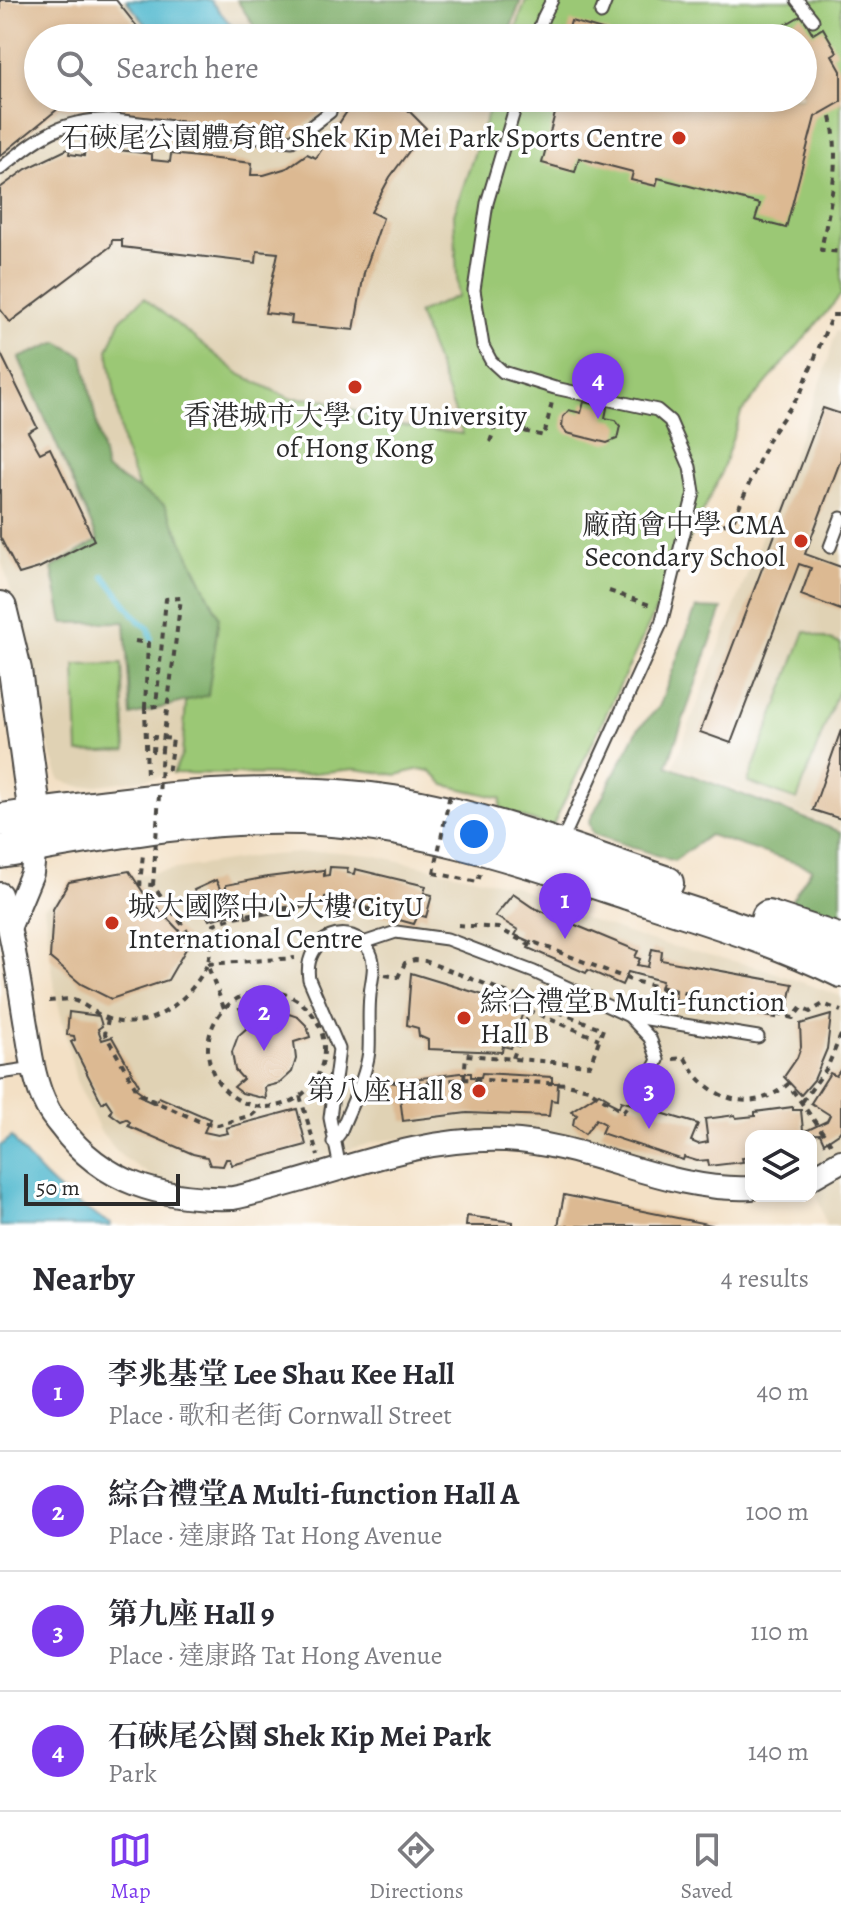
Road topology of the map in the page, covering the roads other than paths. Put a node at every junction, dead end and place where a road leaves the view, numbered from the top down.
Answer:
1 (552, 0) edge
2 (606, 0) edge
3 (797, 0) edge
4 (601, 13) dead end
5 (813, 20) dead end
6 (541, 24) edge
7 (330, 112) dead end
8 (514, 112) edge
9 (0, 169) edge
10 (841, 518) edge
11 (830, 547) dead end
12 (0, 608) edge
13 (0, 820) edge
14 (35, 831) junction
15 (559, 847) junction
16 (0, 852) edge
17 (0, 894) edge
18 (10, 926) junction
19 (841, 941) edge
20 (363, 943) junction
21 (841, 971) edge
22 (629, 1016) junction
23 (758, 1037) dead end
24 (35, 1068) junction
25 (0, 1073) edge
26 (648, 1079) road end
27 (333, 1142) junction
28 (839, 1163) edge
29 (330, 1165) junction
30 (817, 1175) edge
31 (745, 1188) edge

1 - 6 lane
2 - 4 lane
3 - 5 lane
7 - 9 lane
8 - 15 lane
10 - 11 lane
12 - 14 main road
13 - 14 main road
14 - 15 main road
14 - 16 main road
14 - 18 street
14 - 21 main road
15 - 19 main road
17 - 18 street
18 - 24 street
20 - 22 lane
20 - 27 lane
20 - 27 lane
22 - 23 lane
22 - 26 lane
24 - 25 lane
24 - 29 street
27 - 29 lane
28 - 30 street
29 - 31 street

